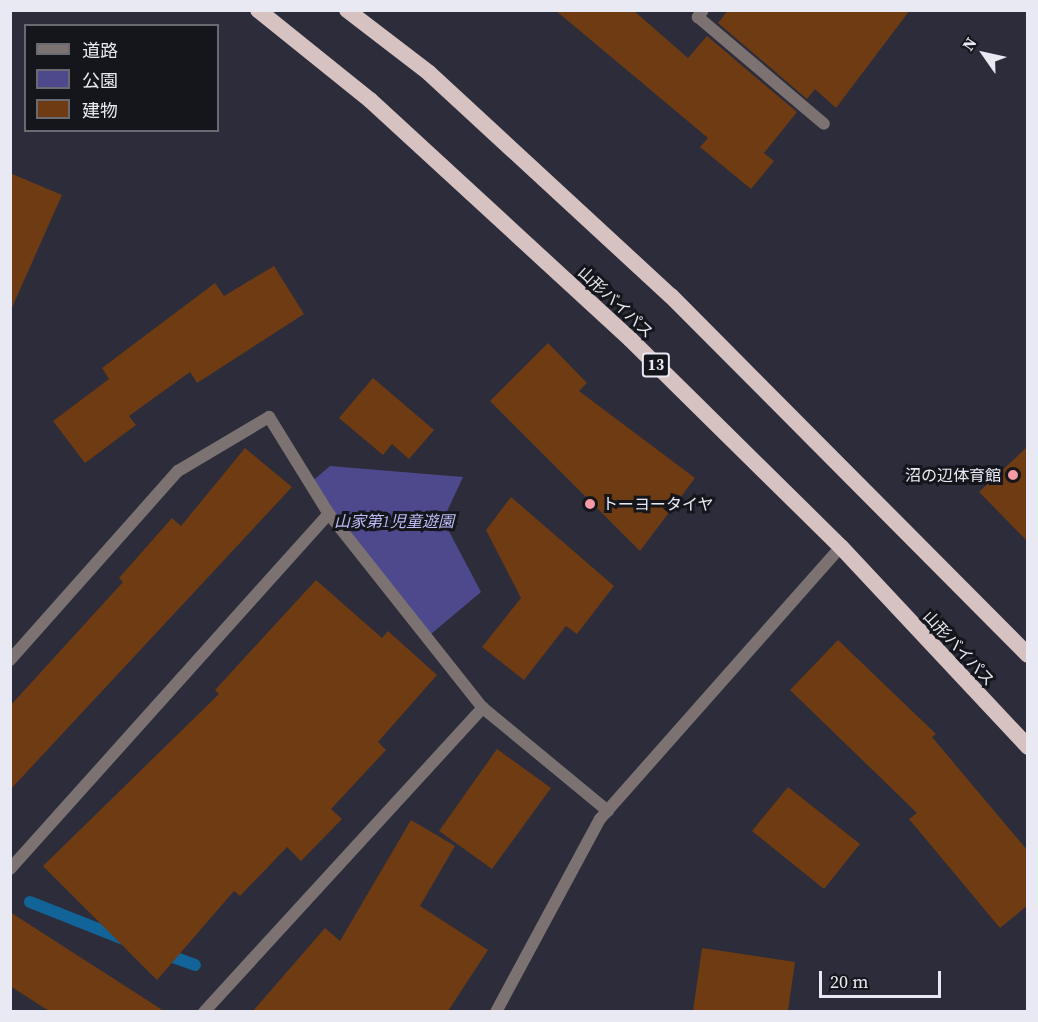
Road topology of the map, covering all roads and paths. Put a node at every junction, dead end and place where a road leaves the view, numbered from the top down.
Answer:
1 (258, 10) edge
2 (347, 10) edge
3 (703, 10) edge
4 (824, 124) dead end
5 (328, 514) junction
6 (841, 547) junction
7 (1028, 655) edge
8 (10, 660) edge
9 (483, 708) junction
10 (1028, 747) edge
11 (608, 811) junction
12 (10, 868) edge
13 (204, 1011) edge
14 (496, 1011) edge

1 - 6 highway, 山形バイパス / 13
2 - 7 highway
3 - 4 street
5 - 8 street
5 - 9 street
5 - 12 street
6 - 10 highway, 山形バイパス / 13
6 - 11 street
9 - 11 street
9 - 13 street
11 - 14 street

